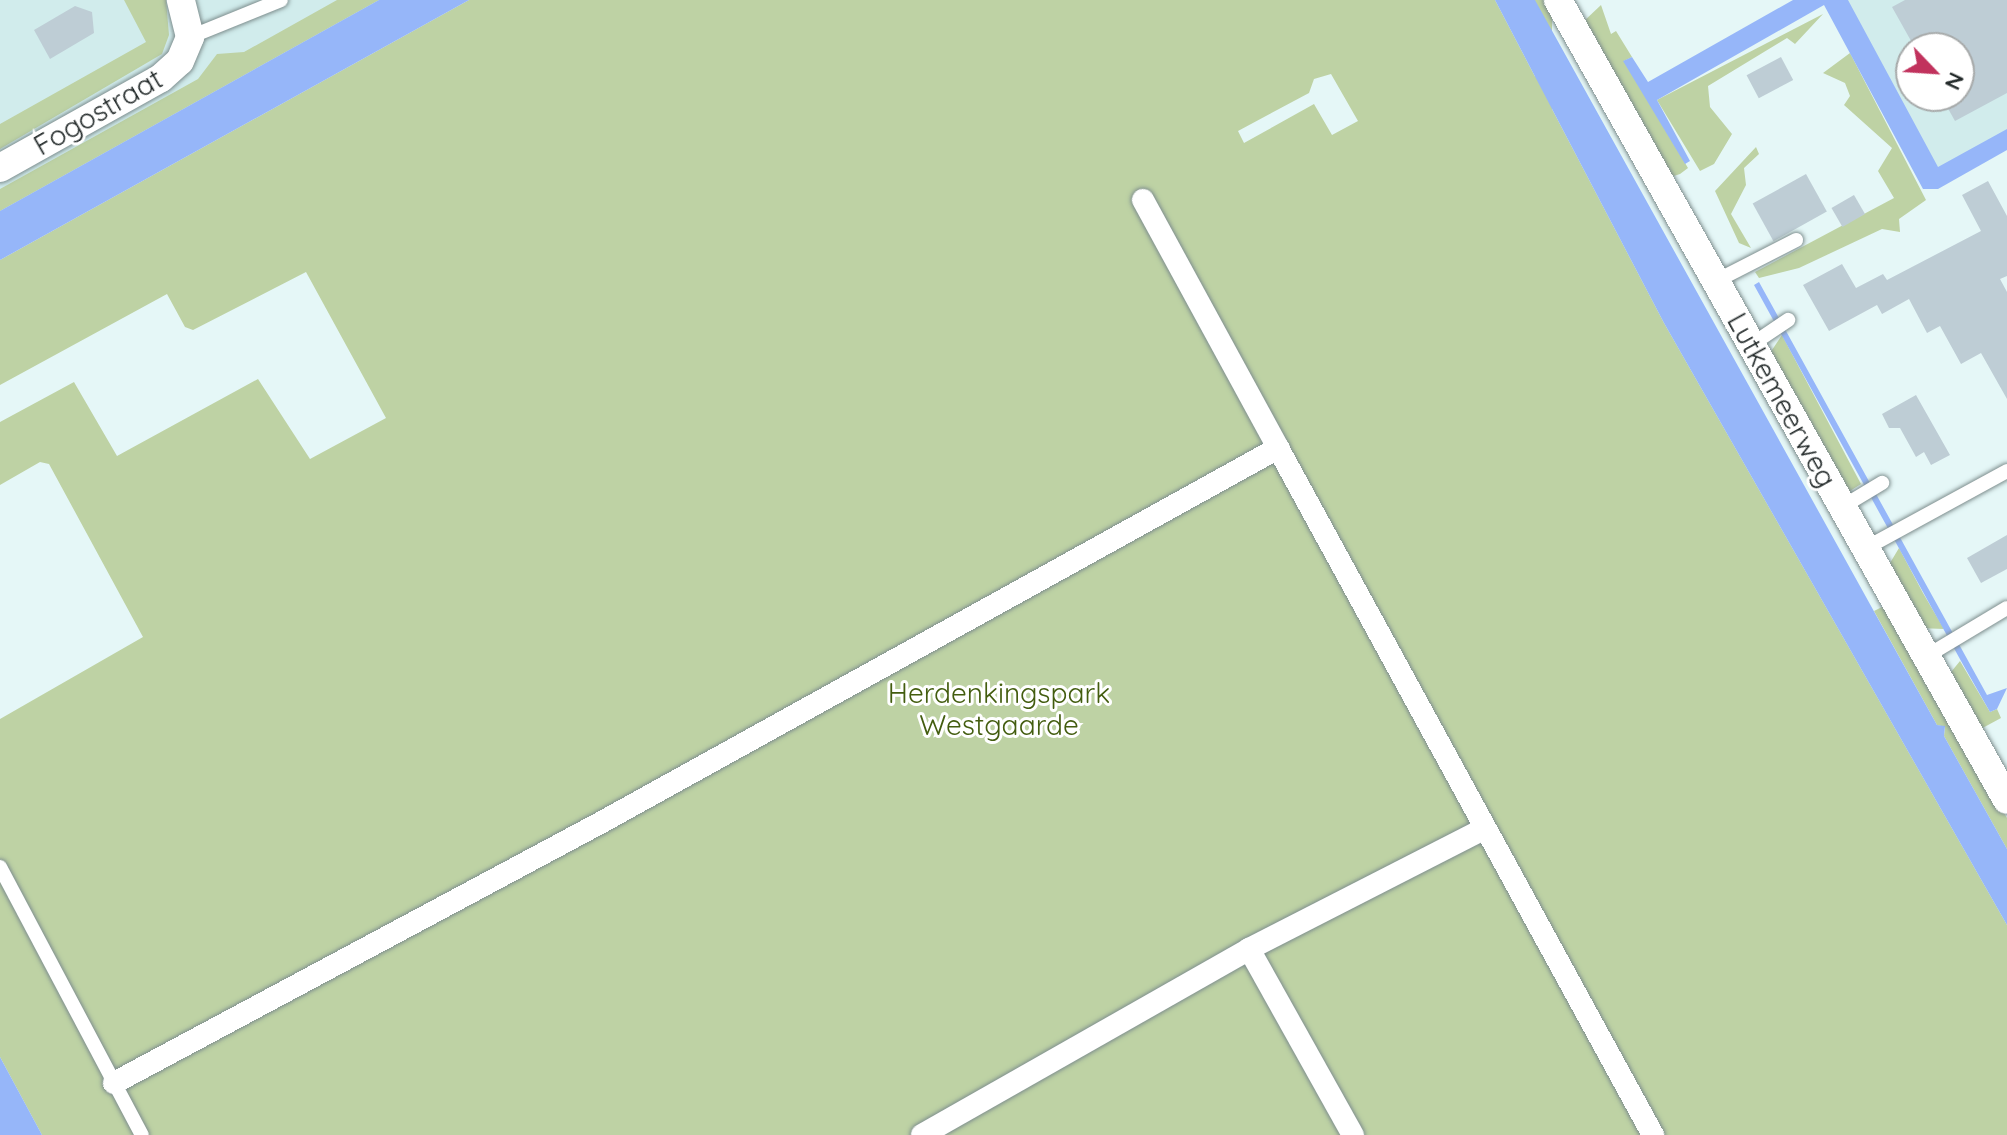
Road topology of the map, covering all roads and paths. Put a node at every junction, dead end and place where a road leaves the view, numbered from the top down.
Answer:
1 (181, 0) edge
2 (281, 0) edge
3 (1558, 0) edge
4 (190, 37) junction
5 (0, 168) edge
6 (1143, 200) dead end
7 (1796, 240) dead end
8 (1716, 281) junction
9 (1788, 320) dead end
10 (1760, 339) junction
11 (1278, 448) junction
12 (2007, 471) edge
13 (1882, 483) dead end
14 (1853, 502) junction
15 (1875, 544) junction
16 (2007, 608) edge
17 (1936, 651) junction
18 (2007, 800) edge
19 (1483, 829) junction
20 (0, 867) edge
21 (1249, 949) junction
22 (114, 1083) junction
23 (142, 1135) edge
24 (922, 1135) edge
25 (1353, 1135) edge
26 (1653, 1135) edge

1 - 4 street
2 - 4 lane
3 - 8 street, Lutkemeerweg
4 - 5 street, Fogostraat
6 - 11 street
7 - 8 lane
8 - 10 street, Lutkemeerweg
9 - 10 lane
10 - 14 street, Lutkemeerweg
11 - 19 street
11 - 22 street
12 - 15 lane
13 - 14 lane
14 - 15 street, Lutkemeerweg
15 - 17 street, Lutkemeerweg
16 - 17 lane
17 - 18 street, Lutkemeerweg
19 - 21 street
19 - 26 street
20 - 22 lane
21 - 24 street
21 - 25 street
22 - 23 lane

